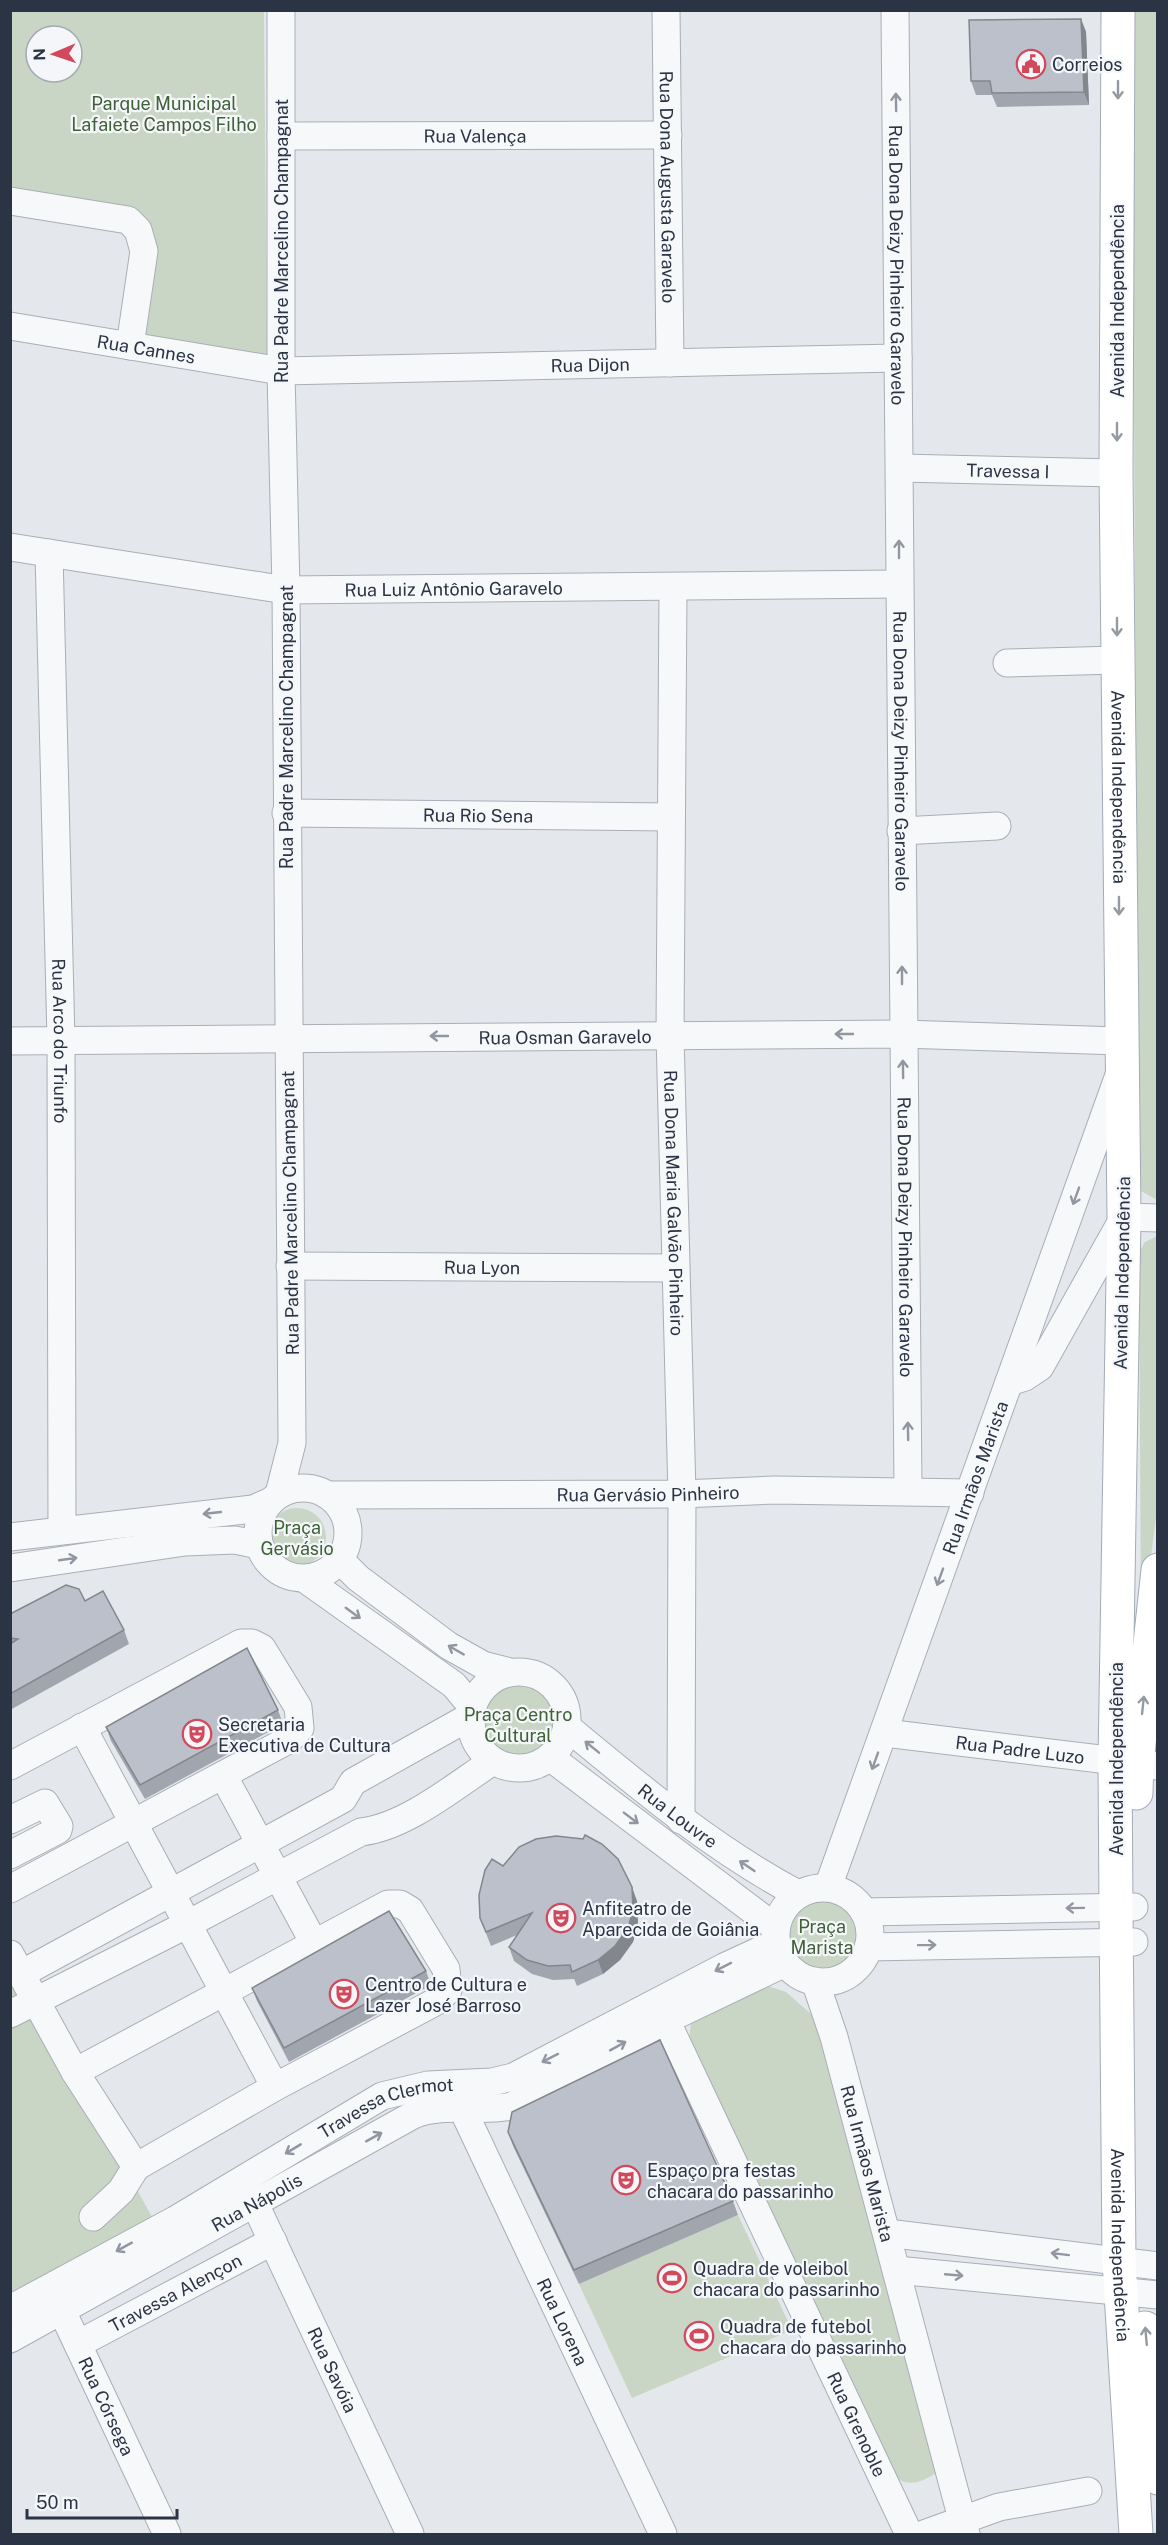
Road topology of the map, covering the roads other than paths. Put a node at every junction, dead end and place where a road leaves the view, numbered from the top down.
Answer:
1 (281, 10) edge
2 (666, 10) edge
3 (895, 10) edge
4 (1118, 10) edge
5 (669, 135) junction
6 (281, 136) junction
7 (10, 201) edge
8 (10, 326) edge
9 (130, 346) junction
10 (898, 358) junction
11 (670, 363) junction
12 (281, 371) junction
13 (900, 468) junction
14 (1116, 472) junction
15 (10, 547) edge
16 (49, 553) junction
17 (899, 584) junction
18 (673, 587) junction
19 (286, 590) junction
20 (1117, 660) junction
21 (1007, 663) dead end
22 (286, 813) junction
23 (671, 817) junction
24 (998, 826) dead end
25 (901, 831) junction
26 (902, 1034) junction
27 (670, 1035) junction
28 (288, 1037) junction
29 (61, 1040) junction
30 (10, 1041) edge
31 (1121, 1054) junction
32 (1124, 1217) junction
33 (1158, 1218) edge
34 (290, 1266) junction
35 (675, 1268) junction
36 (1009, 1382) junction
37 (292, 1443) junction
38 (908, 1490) junction
39 (321, 1493) junction
40 (970, 1493) junction
41 (682, 1494) junction
42 (274, 1498) junction
43 (63, 1529) junction
44 (10, 1537) edge
45 (259, 1545) junction
46 (340, 1560) junction
47 (10, 1568) edge
48 (1158, 1570) edge
49 (305, 1579) junction
50 (510, 1672) junction
51 (472, 1712) junction
52 (82, 1727) junction
53 (567, 1727) junction
54 (885, 1733) junction
55 (551, 1758) junction
56 (493, 1761) junction
57 (1136, 1763) edge
58 (10, 1766) edge
59 (223, 1775) junction
60 (343, 1799) junction
61 (681, 1820) junction
62 (10, 1821) edge
63 (133, 1823) junction
64 (361, 1832) junction
65 (36, 1843) junction
66 (260, 1845) junction
67 (10, 1855) edge
68 (49, 1868) junction
69 (277, 1876) junction
70 (828, 1887) junction
71 (10, 1889) edge
72 (171, 1893) junction
73 (798, 1894) junction
74 (1125, 1908) junction
75 (864, 1912) junction
76 (188, 1924) junction
77 (1125, 1942) junction
78 (314, 1943) junction
79 (779, 1945) junction
80 (868, 1947) junction
81 (16, 1964) edge
82 (842, 1978) junction
83 (815, 1981) junction
84 (224, 1992) junction
85 (37, 2000) junction
86 (10, 2014) edge
87 (666, 2020) junction
88 (834, 2037) junction
89 (75, 2072) junction
90 (275, 2087) junction
91 (463, 2110) junction
92 (136, 2167) junction
93 (255, 2204) junction
94 (93, 2217) dead end
95 (887, 2233) junction
96 (273, 2241) junction
97 (896, 2270) junction
98 (1140, 2278) edge
99 (10, 2309) edge
100 (62, 2311) junction
101 (10, 2339) edge
102 (78, 2344) junction
103 (1158, 2478) edge
104 (1088, 2491) dead end
105 (964, 2527) edge
106 (167, 2535) edge
107 (410, 2535) edge
108 (663, 2535) edge
109 (909, 2535) edge
110 (924, 2535) edge
111 (1136, 2535) edge

1 - 6 street, Rua Padre Marcelino Champagnat
2 - 5 street, Rua Dona Augusta Garavelo
10 -> 3 street, Rua Dona Deizy Pinheiro Garavelo
4 -> 14 main road, Avenida Independência
5 - 6 street, Rua Valença
5 - 11 street, Rua Dona Augusta Garavelo
6 - 12 street, Rua Padre Marcelino Champagnat
7 - 9 street
8 - 9 street, Rua Cannes
9 - 12 street, Rua Cannes
10 - 11 street, Rua Dijon
10 - 13 street, Rua Dona Deizy Pinheiro Garavelo
11 - 12 street, Rua Dijon
12 - 19 street, Rua Padre Marcelino Champagnat
13 - 14 street, Travessa I
17 -> 13 street, Rua Dona Deizy Pinheiro Garavelo
14 -> 20 main road, Avenida Independência
15 - 16 street, Rua Luiz Antônio Garavelo
16 - 19 street, Rua Luiz Antônio Garavelo
16 - 29 street, Rua Arco do Triunfo
17 - 18 street, Rua Luiz Antônio Garavelo
17 - 25 street, Rua Dona Deizy Pinheiro Garavelo
18 - 19 street, Rua Luiz Antônio Garavelo
18 - 23 street, Rua Dona Maria Galvão Pinheiro
19 - 22 street, Rua Padre Marcelino Champagnat
20 - 21 street
20 -> 31 main road, Avenida Independência
22 - 23 street, Rua Rio Sena
22 - 28 street, Rua Padre Marcelino Champagnat
23 - 27 street, Rua Dona Maria Galvão Pinheiro
24 - 25 street
26 -> 25 street, Rua Dona Deizy Pinheiro Garavelo
26 -> 27 street, Rua Osman Garavelo
26 - 31 street, Rua Osman Garavelo
38 -> 26 street, Rua Dona Deizy Pinheiro Garavelo
27 -> 28 street, Rua Osman Garavelo
27 - 35 street, Rua Dona Maria Galvão Pinheiro
28 - 29 street, Rua Osman Garavelo
28 - 34 street, Rua Padre Marcelino Champagnat
29 - 30 street, Rua Osman Garavelo
29 - 43 street, Rua Arco do Triunfo
31 - 32 main road, Avenida Independência
31 -> 36 street, Rua Irmãos Marista
32 - 33 street
32 - 36 street
32 - 57 main road, Avenida Independência
34 - 35 street, Rua Lyon
34 - 37 street, Rua Padre Marcelino Champagnat
35 - 41 street, Rua Dona Maria Galvão Pinheiro
36 - 40 street, Rua Irmãos Marista
37 - 39 street, Rua Padre Marcelino Champagnat
37 - 42 street, Rua Padre Marcelino Champagnat
38 - 40 street, Rua Gervásio Pinheiro
38 - 41 street, Rua Gervásio Pinheiro
39 - 41 street, Rua Gervásio Pinheiro
39 - 42 street
39 - 46 street
40 -> 54 street, Rua Irmãos Marista
41 - 61 street, Rua Dona Maria Galvão Pinheiro
42 -> 43 street
42 - 45 street
43 - 44 street
47 -> 45 street
45 - 49 street
46 - 49 street
50 -> 46 street
57 -> 48 main road, Avenida Independência
49 -> 51 street
50 - 51 street
50 - 53 street
51 - 56 street
51 - 60 street
52 - 58 street
52 - 59 street
52 - 63 street
53 - 55 street
61 -> 53 street, Rua Louvre
54 - 57 street, Rua Padre Luzo
54 -> 70 street, Rua Irmãos Marista
55 - 56 street
55 -> 79 street, Rua Louvre
56 - 64 street
57 - 74 main road, Avenida Independência
59 - 63 street
59 - 66 street
60 - 64 street
60 - 66 street
73 -> 61 street, Rua Louvre
62 - 65 street
63 - 68 street
63 - 72 street
64 - 69 street
65 - 67 street
65 - 68 street
66 - 69 street
66 - 72 street
68 - 71 street
69 - 76 street
69 - 78 street
70 - 73 street
70 - 75 street
72 - 76 street
72 - 81 street
73 - 79 street
74 -> 75 street
74 - 77 main road, Avenida Independência
75 - 80 street
76 - 84 street
76 - 85 street
80 -> 77 street
77 - 98 main road, Avenida Independência
78 - 84 street
78 - 90 street
79 - 83 street
79 - 87 street
79 -> 99 street, Travessa Clermot
80 - 82 street
81 - 85 street
82 - 83 street
82 - 88 street, Rua Irmãos Marista
83 - 88 street, Rua Irmãos Marista
84 - 89 street
84 - 90 street
85 - 86 street
85 - 89 street
91 -> 87 street, Rua Nápolis
87 - 109 street, Rua Grenoble
88 - 95 street, Rua Irmãos Marista
89 - 92 street
90 - 92 street
93 -> 91 street, Rua Nápolis
91 - 108 street, Rua Lorena
92 - 94 street
93 - 96 street, Rua Savóia
93 - 100 street, Rua Nápolis
95 - 97 street, Rua Irmãos Marista
98 -> 95 street
96 - 102 street, Travessa Alençon
96 - 107 street, Rua Savóia
97 -> 98 street
97 - 105 street, Rua Irmãos Marista
103 -> 98 main road, Avenida Independência
98 - 111 main road, Avenida Independência
100 - 101 street, Rua Nápolis
100 - 102 street, Rua Córsega
102 - 106 street, Rua Córsega
104 - 105 street
105 - 110 street

